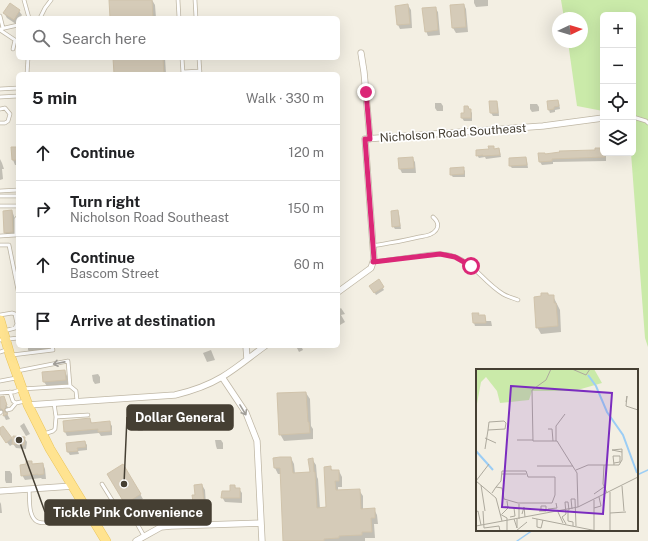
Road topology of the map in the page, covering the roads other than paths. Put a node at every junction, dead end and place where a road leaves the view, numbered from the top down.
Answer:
1 (24, 0) edge
2 (51, 0) edge
3 (178, 0) edge
4 (195, 0) edge
5 (0, 16) edge
6 (28, 16) edge
7 (41, 16) edge
8 (179, 16) edge
9 (196, 16) edge
10 (16, 25) edge
11 (1, 29) edge
12 (13, 49) dead end
13 (361, 53) dead end
14 (28, 60) edge
15 (182, 60) edge
16 (199, 60) edge
17 (27, 72) edge
18 (183, 72) edge
19 (200, 72) edge
20 (16, 88) edge
21 (0, 89) edge
22 (16, 96) edge
23 (0, 98) edge
24 (0, 109) edge
25 (600, 118) edge
26 (636, 118) edge
27 (0, 123) edge
28 (648, 123) edge
29 (370, 139) junction
30 (16, 190) edge
31 (0, 191) edge
32 (0, 196) edge
33 (16, 196) edge
34 (0, 206) edge
35 (16, 206) edge
36 (433, 217) dead end
37 (16, 235) edge
38 (0, 236) edge
39 (0, 245) edge
40 (373, 246) junction
41 (373, 262) junction
42 (16, 280) edge
43 (340, 291) edge
44 (518, 300) dead end
45 (0, 315) edge
46 (16, 317) edge
47 (0, 320) edge
48 (16, 326) edge
49 (3, 337) edge
50 (16, 338) edge
51 (52, 348) edge
52 (246, 348) edge
53 (262, 348) edge
54 (6, 352) edge
55 (247, 359) junction
56 (17, 375) junction
57 (222, 377) junction
58 (0, 381) edge
59 (70, 386) junction
60 (22, 389) junction
61 (10, 392) junction
62 (0, 393) edge
63 (77, 402) junction
64 (16, 403) junction
65 (27, 403) junction
66 (54, 403) junction
67 (7, 410) dead end
68 (88, 415) dead end
69 (56, 417) junction
70 (43, 434) junction
71 (102, 484) dead end
72 (73, 486) junction
73 (29, 489) junction
74 (0, 491) edge
75 (88, 512) junction
76 (261, 523) junction
77 (144, 536) junction
78 (106, 541) edge
79 (136, 541) edge
80 (262, 541) edge

1 - 6 lane
2 - 7 lane
3 - 8 lane
4 - 9 lane
5 - 11 lane
10 - 11 lane
11 - 12 lane
13 - 29 street
14 - 17 lane
15 - 18 lane
16 - 19 lane
20 - 21 lane
22 - 23 lane
24 - 27 lane
25 - 29 street, Nicholson Road Southeast
26 - 28 lane
29 - 40 street, Nicholson Road Southeast
30 - 31 lane
32 - 33 lane
34 - 35 lane
36 - 40 lane
37 - 38 lane
39 - 42 lane
40 - 41 street, Nicholson Road Southeast
41 - 43 street
41 - 44 lane
45 - 46 lane
47 - 49 main road
48 - 49 lane
49 - 50 lane
49 - 54 main road
51 - 54 lane
52 - 55 street
53 - 55 street
54 - 56 main road
55 - 57 street
56 - 58 lane
59 -> 56 lane
56 - 60 main road
57 - 63 street
57 -> 76 street
59 - 60 lane
59 - 63 lane
60 - 61 lane
60 - 65 main road
61 - 62 lane
61 - 64 lane
63 - 66 street
64 - 65 lane
64 - 67 lane
65 - 66 street
65 - 70 main road
66 - 69 lane
68 - 69 lane
69 - 70 lane
70 - 72 main road
71 - 77 lane
72 - 73 street
72 - 75 main road
73 - 74 street
73 - 75 lane
75 - 78 main road
76 - 77 street
76 - 80 street
77 - 79 street

